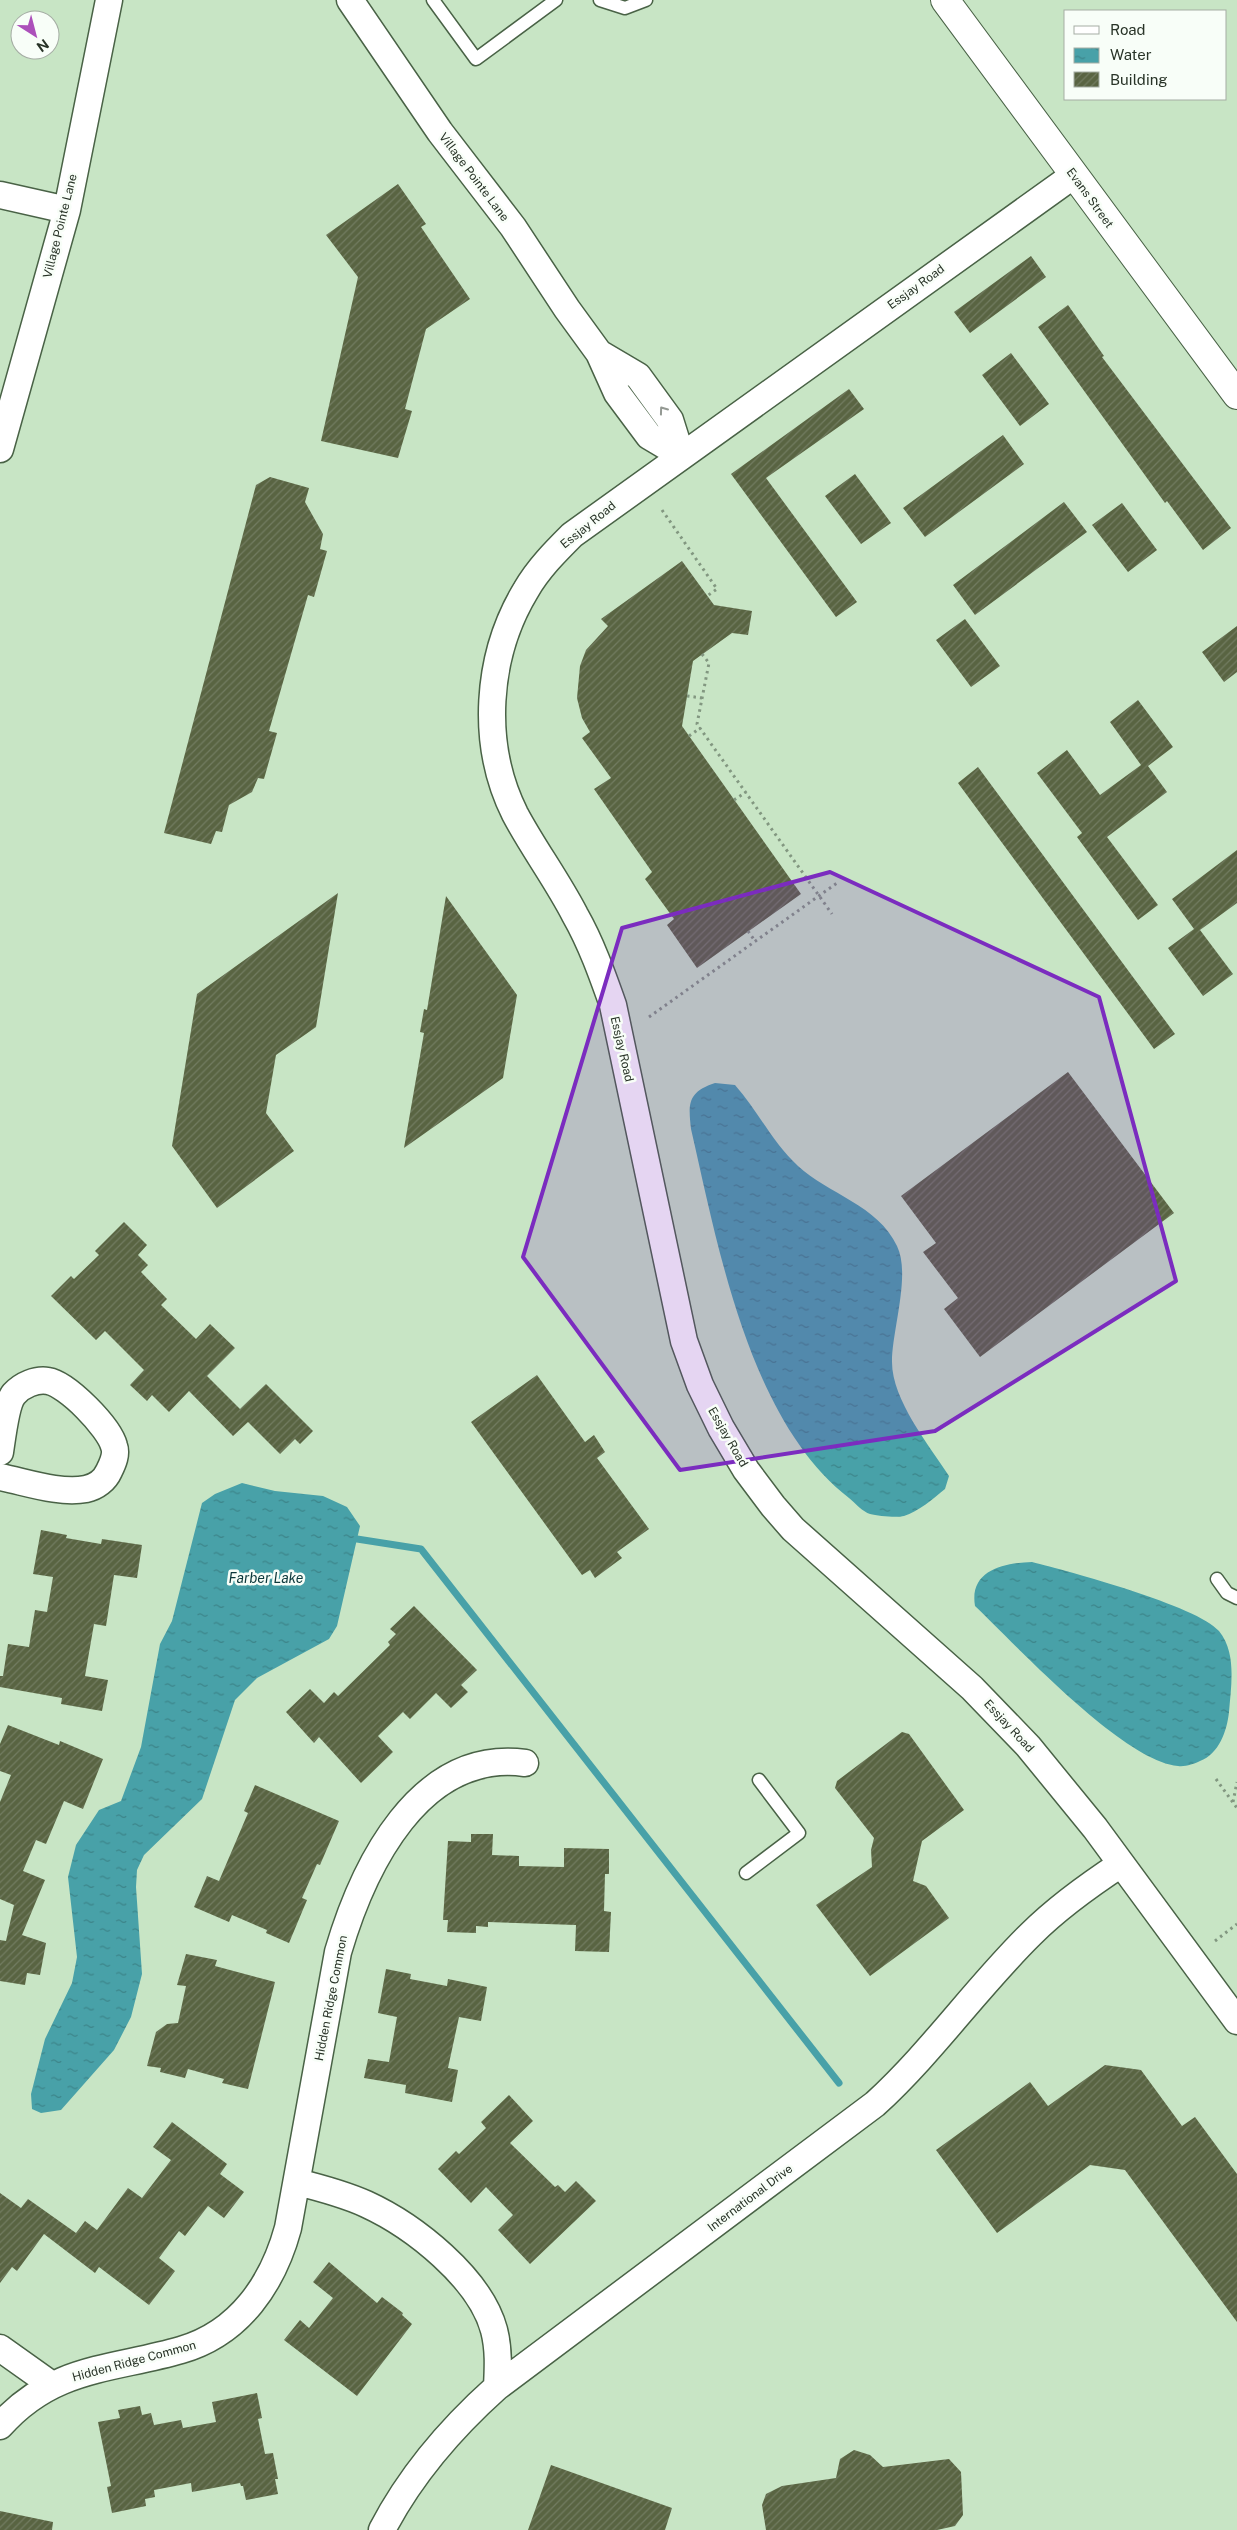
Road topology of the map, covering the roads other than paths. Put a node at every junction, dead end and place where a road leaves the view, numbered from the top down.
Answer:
1 (109, 0) edge
2 (350, 0) edge
3 (556, 0) edge
4 (600, 0) edge
5 (646, 0) edge
6 (945, 0) edge
7 (437, 1) edge
8 (1074, 175) junction
9 (0, 195) edge
10 (67, 210) junction
11 (1237, 395) edge
12 (0, 449) edge
13 (681, 455) junction
14 (0, 1452) edge
15 (0, 1478) edge
16 (1217, 1579) dead end
17 (1237, 1598) edge
18 (525, 1763) dead end
19 (759, 1780) dead end
20 (1121, 1864) junction
21 (746, 1873) dead end
22 (1237, 2021) edge
23 (297, 2182) junction
24 (0, 2348) edge
25 (52, 2385) junction
26 (497, 2387) junction
27 (0, 2426) edge
28 (382, 2530) edge

1 - 10 street, Village Pointe Lane
2 - 13 street, Village Pointe Lane
3 - 7 lane
4 - 5 lane
6 - 8 street, Evans Street
8 - 11 street, Evans Street
8 - 13 street, Essjay Road
9 - 10 street
10 - 12 street, Village Pointe Lane
13 - 20 street, Essjay Road
14 - 15 street
16 - 17 lane
18 - 23 street, Hidden Ridge Common
19 - 21 lane
20 - 22 street, Essjay Road
20 - 26 street, International Drive
23 - 25 street, Hidden Ridge Common
23 - 26 street
24 - 25 street
25 - 27 street, Hidden Ridge Common
26 - 28 street, International Drive

